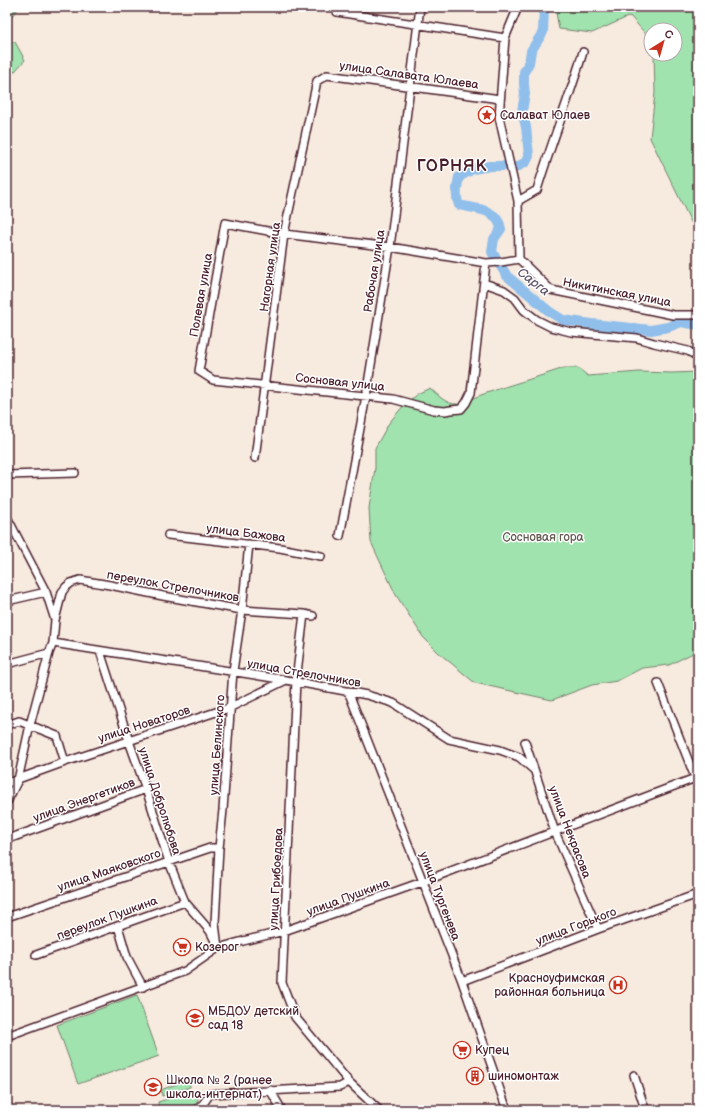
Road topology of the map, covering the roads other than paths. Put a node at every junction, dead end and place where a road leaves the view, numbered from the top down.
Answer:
1 (420, 7) edge
2 (518, 7) edge
3 (337, 12) dead end
4 (418, 24) junction
5 (505, 38) junction
6 (583, 52) dead end
7 (317, 81) joint
8 (410, 86) junction
9 (500, 99) junction
10 (518, 201) junction
11 (284, 234) junction
12 (390, 247) junction
13 (520, 259) junction
14 (494, 263) junction
15 (484, 283) junction
16 (698, 315) edge
17 (698, 357) edge
18 (199, 371) joint
19 (265, 385) junction
20 (366, 396) junction
21 (255, 458) dead end
22 (75, 473) dead end
23 (7, 475) edge
24 (7, 517) edge
25 (168, 535) dead end
26 (340, 536) dead end
27 (250, 544) junction
28 (321, 556) dead end
29 (46, 592) junction
30 (7, 601) edge
31 (242, 610) junction
32 (304, 614) junction
33 (313, 616) dead end
34 (55, 620) junction
35 (53, 643) junction
36 (100, 651) junction
37 (49, 653) junction
38 (7, 664) edge
39 (233, 671) junction
40 (286, 680) junction
41 (296, 682) junction
42 (658, 683) dead end
43 (348, 692) junction
44 (231, 707) junction
45 (7, 725) edge
46 (30, 725) junction
47 (129, 741) junction
48 (525, 742) dead end
49 (65, 762) junction
50 (534, 770) junction
51 (18, 780) junction
52 (697, 780) edge
53 (7, 783) edge
54 (146, 789) junction
55 (7, 802) edge
56 (555, 832) junction
57 (7, 842) edge
58 (219, 848) junction
59 (169, 862) junction
60 (422, 882) junction
61 (698, 894) edge
62 (185, 902) junction
63 (7, 917) edge
64 (118, 926) junction
65 (598, 929) junction
66 (284, 932) junction
67 (218, 948) junction
68 (36, 955) dead end
69 (462, 982) junction
70 (143, 986) junction
71 (7, 1036) edge
72 (634, 1075) dead end
73 (349, 1082) junction
74 (270, 1090) junction
75 (205, 1107) edge
76 (196, 1110) edge
77 (282, 1110) edge
78 (378, 1110) edge
79 (507, 1110) edge
80 (643, 1110) edge

1 - 4 street, Рабочая улица
2 - 5 street
3 - 4 street
4 - 5 street
4 - 8 street, Рабочая улица
5 - 9 street
6 - 10 street
7 - 8 street, улица Салавата Юлаева
7 - 11 street, Нагорная улица
8 - 9 street, улица Салавата Юлаева
8 - 12 street, Рабочая улица
9 - 10 street
10 - 13 street
11 - 12 street
11 - 18 street, Полевая улица
11 - 19 street, Нагорная улица
12 - 14 street
12 - 20 street, Рабочая улица
13 - 14 street
13 - 16 street, Никитинская улица
14 - 15 street
15 - 17 street
15 - 20 street, Сосновая улица
18 - 19 street, Сосновая улица
19 - 20 street, Сосновая улица
19 - 21 street, Нагорная улица
20 - 26 street, Рабочая улица
22 - 23 street
24 - 29 street
25 - 27 street, улица Бажова
27 - 28 street, улица Бажова
27 - 31 street, улица Белинского
29 - 30 street
29 - 34 street
31 - 32 street, переулок Стрелочников
31 - 34 street, переулок Стрелочников
31 - 39 street, улица Белинского
32 - 33 street, переулок Стрелочников
32 - 41 street, улица Грибоедова
34 - 35 street
35 - 36 street, улица Стрелочников
35 - 37 street
36 - 39 street, улица Стрелочников
36 - 47 street, улица Добролюбова
37 - 38 street
37 - 46 street
39 - 40 street, улица Стрелочников
39 - 44 street, улица Белинского
40 - 41 street, улица Стрелочников
40 - 44 street, улица Новаторов
41 - 43 street, улица Стрелочников
41 - 66 street, улица Грибоедова
42 - 52 street
43 - 50 street, улица Стрелочников
43 - 60 street, улица Тургенева
44 - 47 street, улица Новаторов
44 - 58 street, улица Белинского
45 - 46 street
46 - 49 street
46 - 51 street
47 - 49 street, улица Новаторов
47 - 54 street, улица Добролюбова
48 - 50 street, улица Некрасова
49 - 51 street, улица Новаторов
50 - 56 street, улица Некрасова
51 - 53 street, улица Новаторов
51 - 55 street
52 - 56 street, улица Пушкина
54 - 57 street, улица Энергетиков
54 - 59 street, улица Добролюбова
56 - 60 street, улица Пушкина
56 - 65 street, улица Некрасова
58 - 59 street, улица Маяковского
58 - 67 street, улица Белинского
59 - 62 street, улица Добролюбова
59 - 63 street, улица Маяковского
60 - 66 street, улица Пушкина
60 - 69 street, улица Тургенева
61 - 65 street, улица Горького
62 - 64 street, переулок Пушкина
62 - 67 street, улица Добролюбова
64 - 68 street, переулок Пушкина
64 - 70 street
65 - 69 street, улица Горького
66 - 67 street, улица Пушкина
66 - 73 street, улица Грибоедова
67 - 70 street, улица Пушкина
69 - 79 street, улица Тургенева
70 - 71 street, улица Пушкина
72 - 80 street
73 - 74 street
73 - 78 street, улица Грибоедова
74 - 75 street
74 - 77 street
75 - 76 street

